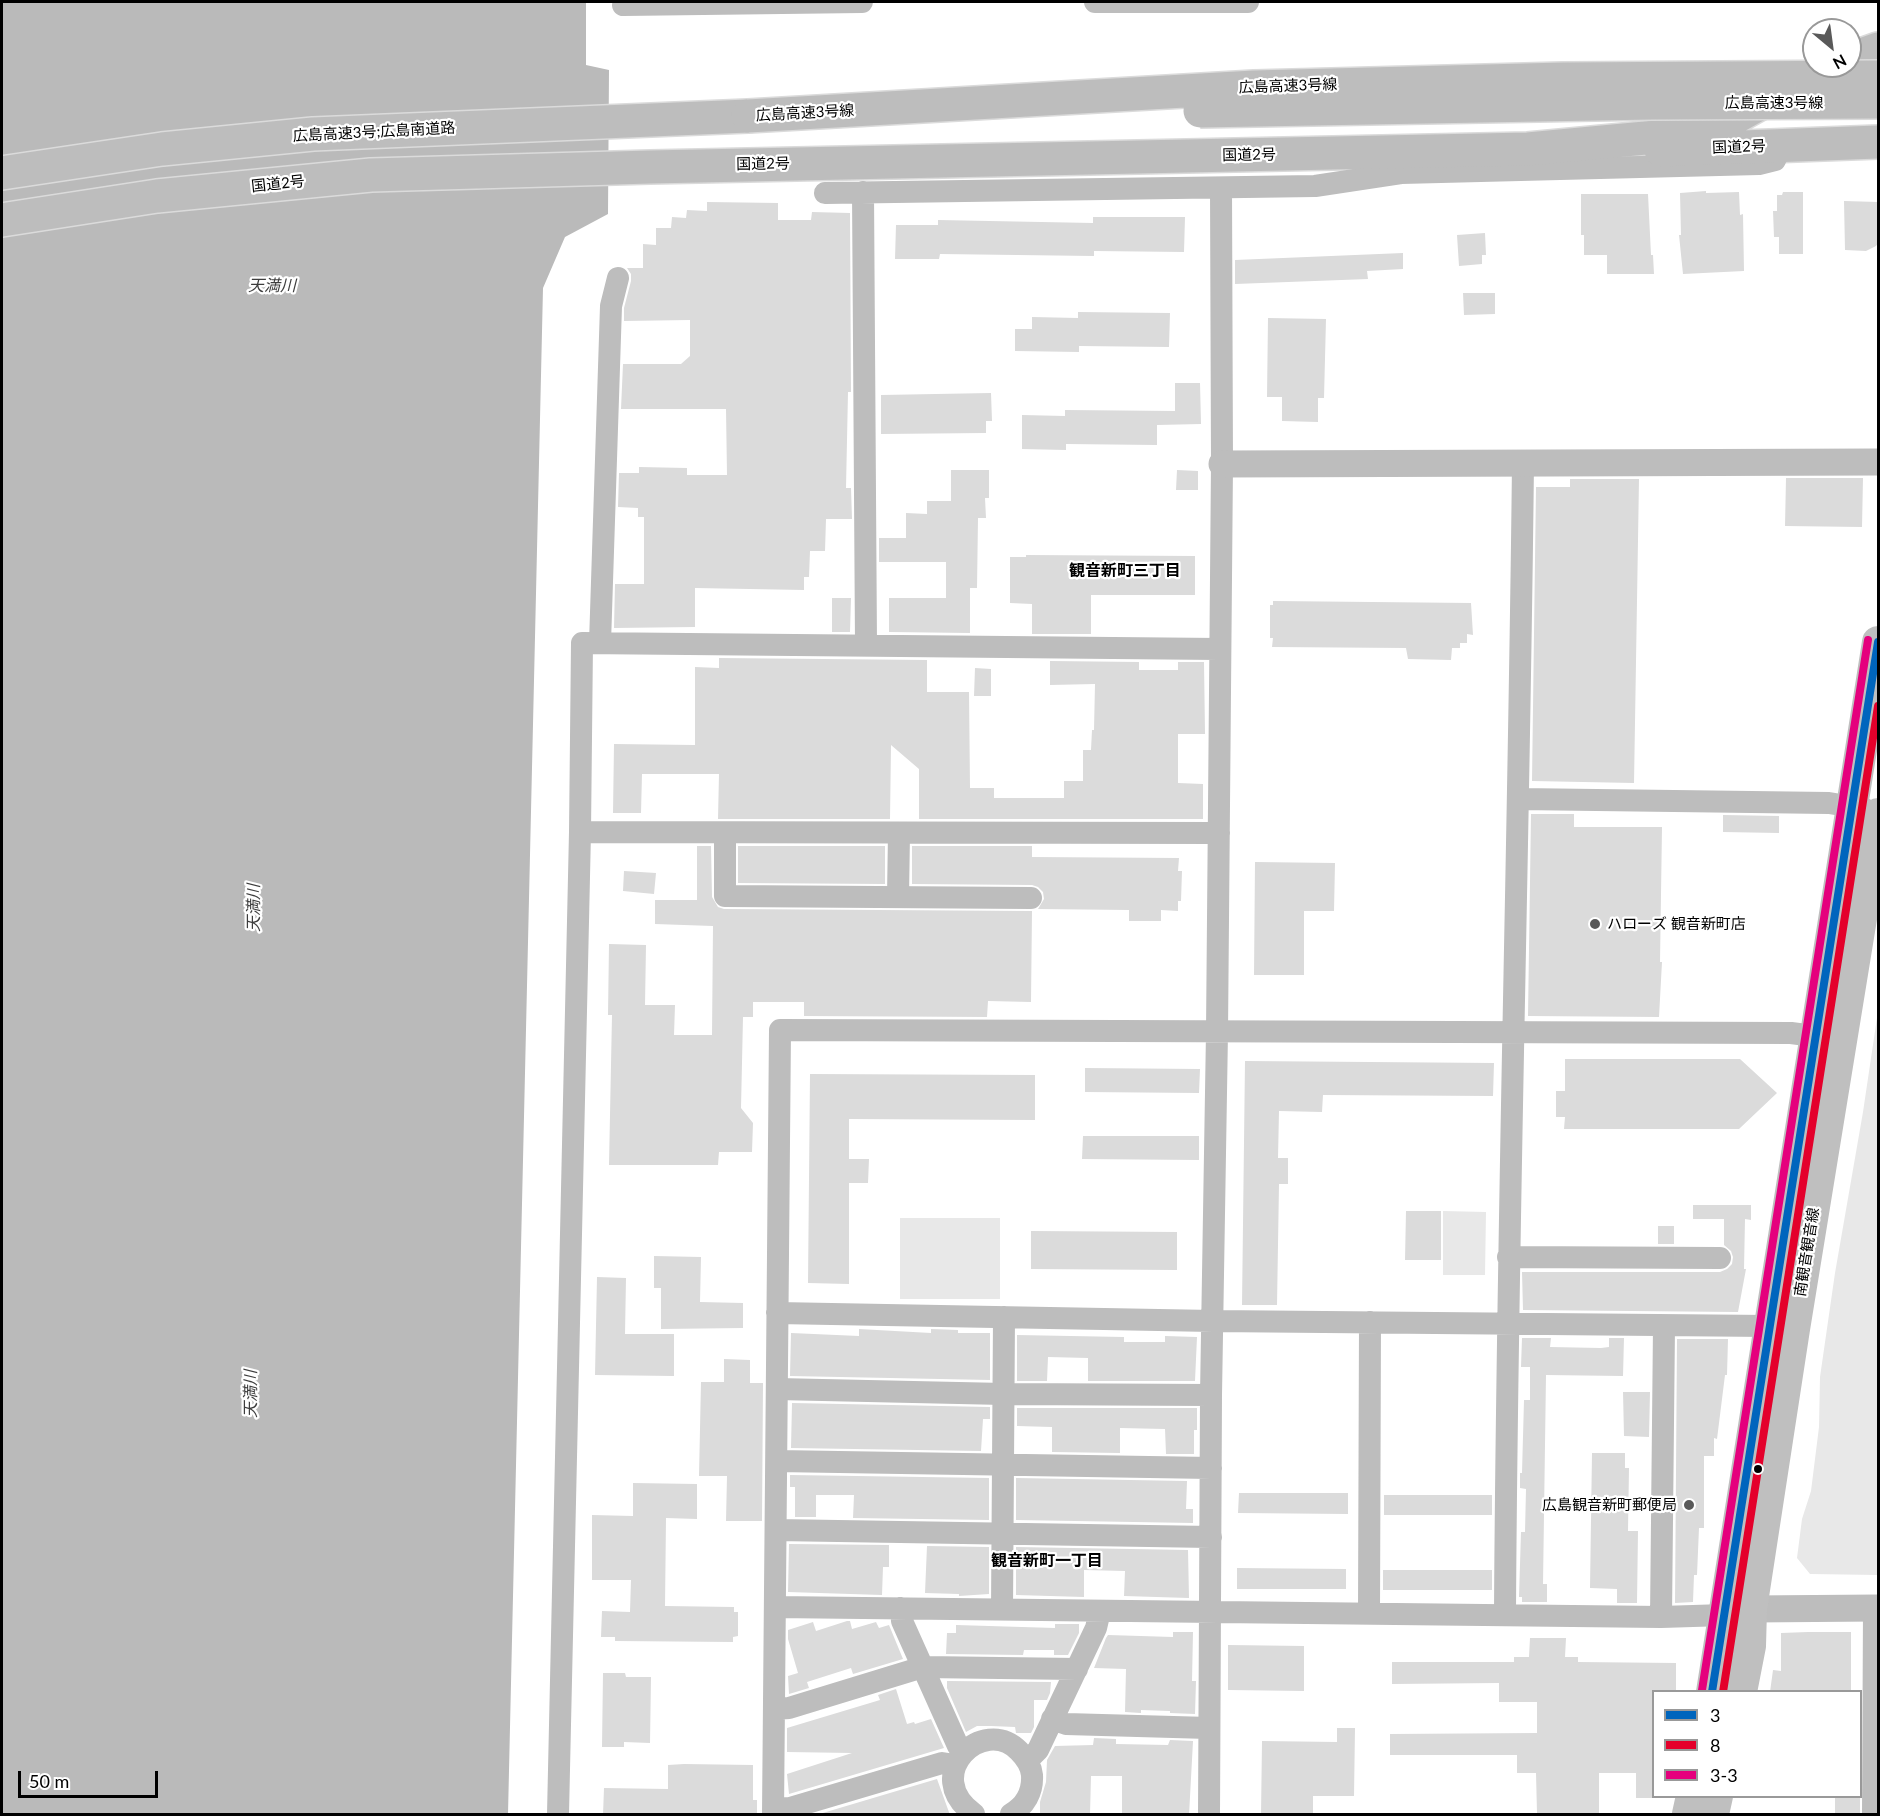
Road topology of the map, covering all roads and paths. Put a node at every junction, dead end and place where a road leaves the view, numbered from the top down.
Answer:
1 (862, 2) edge
2 (1095, 2) edge
3 (1164, 2) edge
4 (1248, 2) edge
5 (623, 5) dead end
6 (1878, 50) edge
7 (1862, 55) edge
8 (1878, 77) edge
9 (1809, 78) edge
10 (1878, 102) edge
11 (748, 116) junction
12 (1878, 142) edge
13 (1782, 145) junction
14 (1528, 149) junction
15 (2, 173) edge
16 (1221, 188) junction
17 (863, 192) junction
18 (825, 193) dead end
19 (2, 220) edge
20 (618, 279) dead end
21 (1523, 462) junction
22 (1878, 462) edge
23 (1222, 464) junction
24 (1878, 642) edge
25 (600, 643) junction
26 (866, 645) junction
27 (1219, 649) junction
28 (1519, 799) junction
29 (1869, 810) edge
30 (580, 832) junction
31 (724, 833) junction
32 (898, 833) junction
33 (1219, 833) junction
34 (898, 897) junction
35 (1031, 898) dead end
36 (1514, 1031) junction
37 (1218, 1032) junction
38 (1828, 1038) junction
39 (1508, 1257) junction
40 (1720, 1258) dead end
41 (777, 1312) junction
42 (1004, 1317) junction
43 (1214, 1321) junction
44 (1370, 1322) junction
45 (1507, 1324) junction
46 (1664, 1326) junction
47 (1781, 1328) junction
48 (777, 1389) junction
49 (1004, 1394) junction
50 (1211, 1395) junction
51 (777, 1461) junction
52 (1004, 1464) junction
53 (1211, 1468) junction
54 (776, 1530) junction
55 (1002, 1534) junction
56 (1210, 1537) junction
57 (775, 1607) junction
58 (902, 1608) junction
59 (1876, 1608) edge
60 (1002, 1609) junction
61 (1100, 1611) junction
62 (1211, 1612) junction
63 (1738, 1612) junction
64 (1369, 1613) junction
65 (1505, 1614) junction
66 (1662, 1617) junction
67 (923, 1667) junction
68 (1077, 1669) junction
69 (1713, 1690) edge
70 (1741, 1690) edge
71 (774, 1709) junction
72 (1052, 1719) junction
73 (1209, 1728) junction
74 (959, 1758) junction
75 (1028, 1760) junction
76 (1692, 1798) edge
77 (1717, 1798) edge
78 (773, 1812) edge
79 (1012, 1814) edge
80 (558, 1815) edge
81 (974, 1815) edge
82 (1209, 1815) edge
83 (1688, 1815) edge
84 (1713, 1815) edge
85 (1873, 1815) edge

1 - 5 street
2 - 3 street
3 - 4 street
6 - 7 highway
8 - 11 highway, 広島高速3号線, bridge
9 - 14 highway, 国道2号
10 - 11 highway, 広島高速3号線, bridge
11 - 15 highway, 広島高速3号;広島南道路
12 - 13 highway, 国道2号
13 - 14 highway, 国道2号
13 - 16 street
14 - 19 highway, 国道2号
16 - 17 street
16 - 23 street
17 - 18 street
17 - 26 street
20 - 25 street
21 - 22 street
21 - 23 street
21 - 28 street
23 - 27 street
24 - 29 main road, 南観音観音線
25 - 26 street
25 - 30 street
26 - 27 street
27 - 33 street
28 - 29 street
28 - 36 street
29 - 38 main road, 南観音観音線
30 - 31 street
30 - 80 street
31 - 32 street
31 - 34 street
32 - 33 street
32 - 34 street
33 - 37 street
34 - 35 street
36 - 37 street
36 - 38 street
36 - 39 street
37 - 41 street
37 - 43 street
38 - 47 main road, 南観音観音線
39 - 40 street
39 - 45 street
41 - 42 street
41 - 48 street
42 - 43 street
42 - 49 street
43 - 44 street
43 - 50 street
44 - 45 street
44 - 64 street
45 - 46 street
45 - 65 street
46 - 47 street
46 - 66 street
47 - 63 main road, 南観音観音線
48 - 49 street
48 - 51 street
49 - 50 street
49 - 52 street
50 - 53 street
51 - 52 street
51 - 54 street
52 - 53 street
52 - 55 street
53 - 56 street
54 - 55 street
54 - 57 street
55 - 56 street
55 - 60 street
56 - 62 street
57 - 58 street
57 - 71 street
58 - 60 street
58 - 67 street
59 - 63 street
59 - 85 street
60 - 61 street
61 - 62 street
61 - 68 street
62 - 64 street
62 - 73 street
63 - 66 street
63 - 69 main road, 南観音観音線
63 - 70 main road, 南観音観音線
64 - 65 street
65 - 66 street
67 - 68 street
67 - 71 street
67 - 74 street
68 - 72 street
71 - 78 street
72 - 73 street
72 - 75 street
73 - 82 street
74 - 75 street
74 - 78 street
74 - 81 street
75 - 79 street
76 - 83 main road
77 - 84 main road

